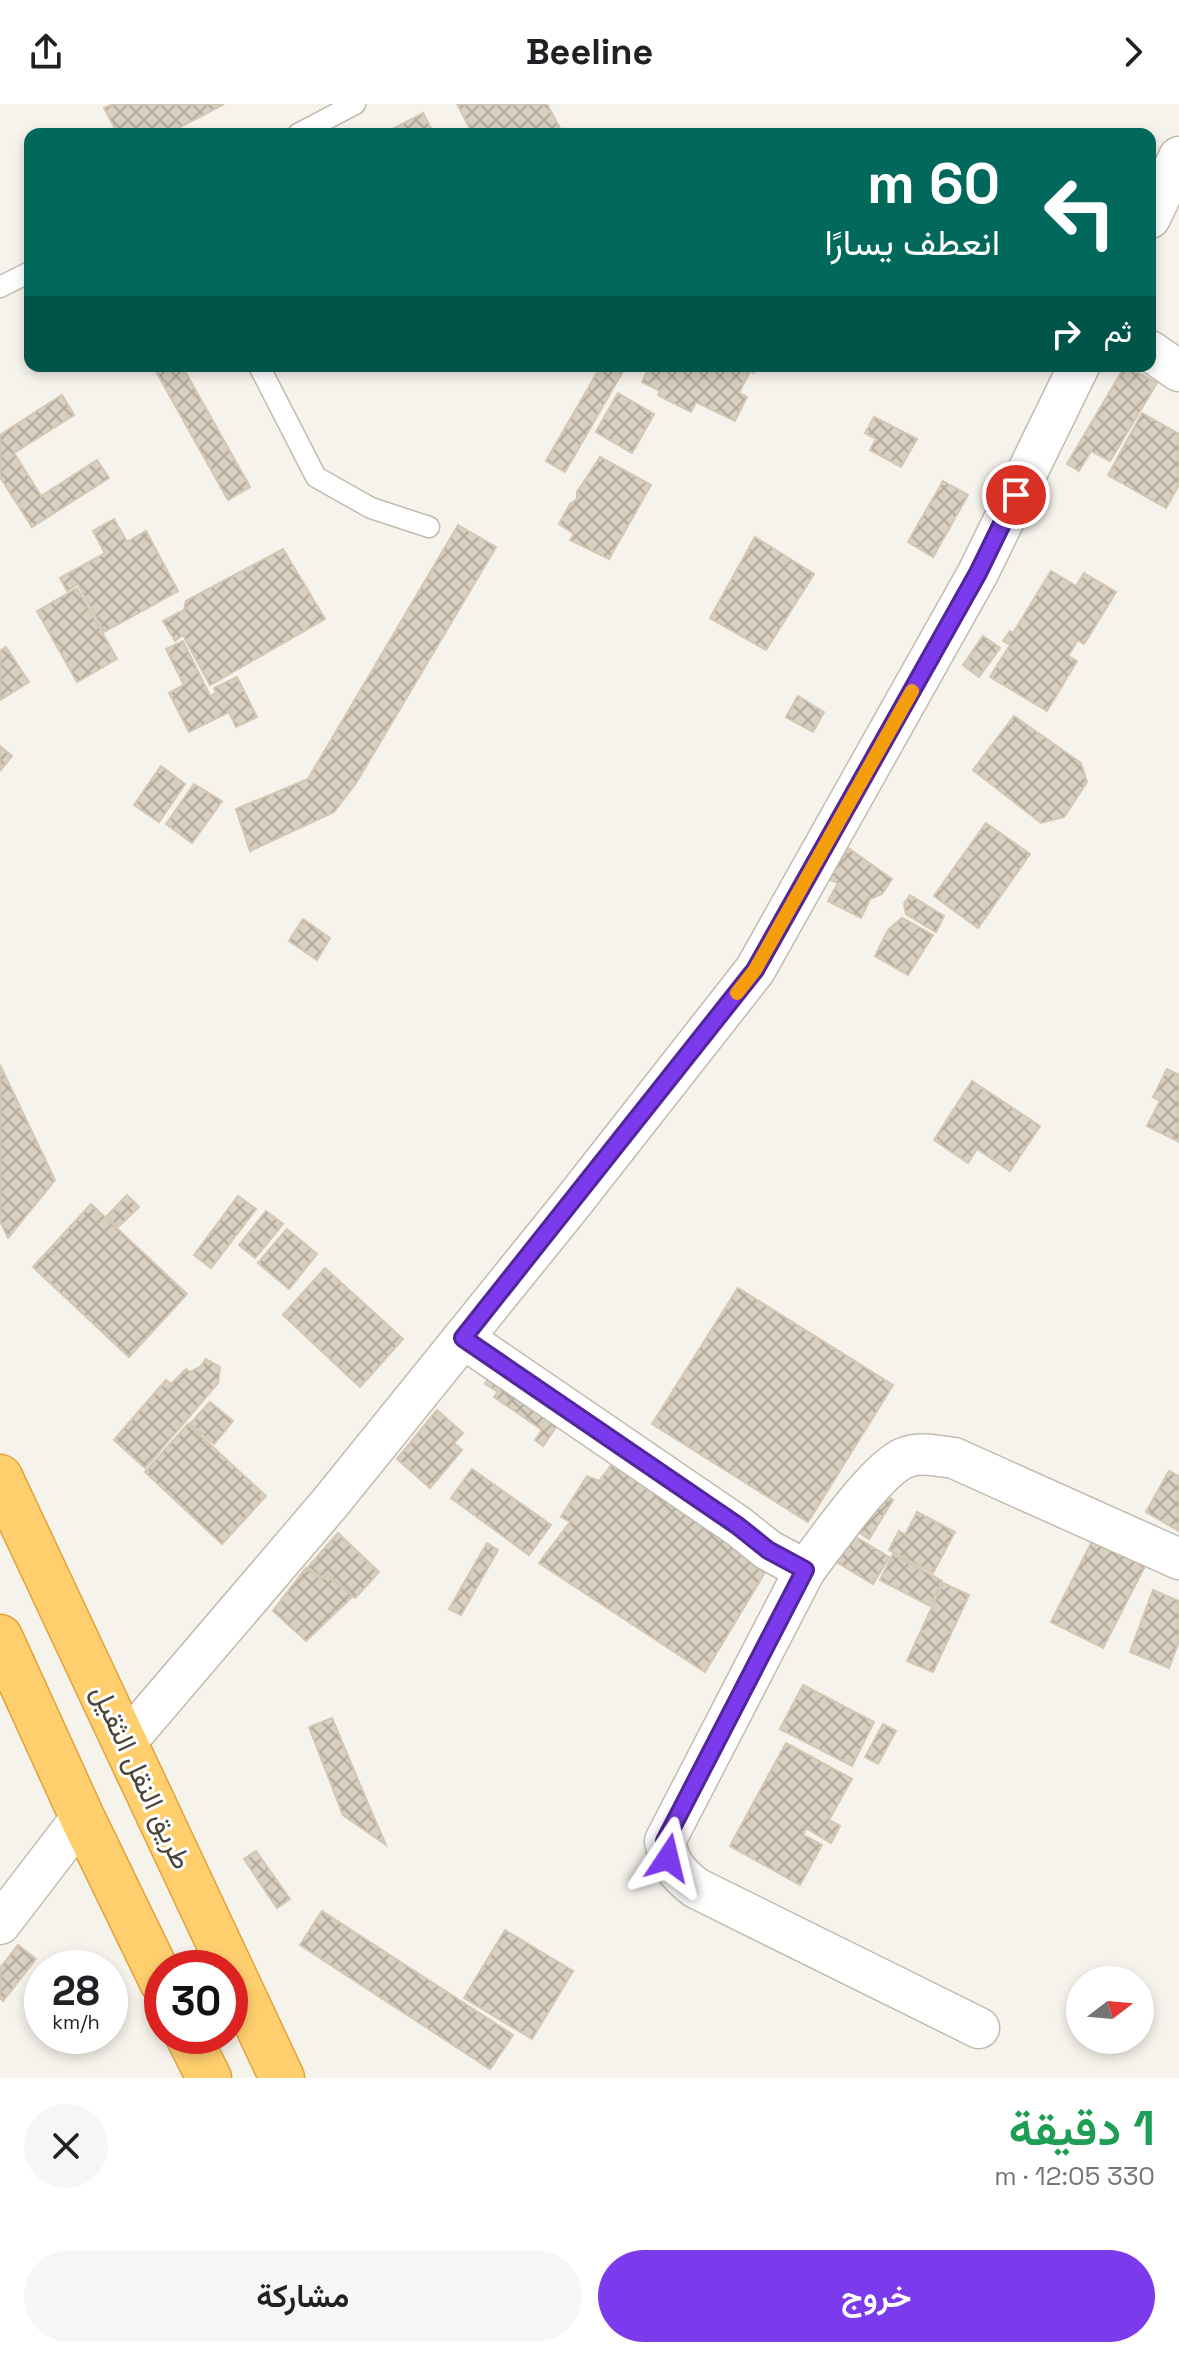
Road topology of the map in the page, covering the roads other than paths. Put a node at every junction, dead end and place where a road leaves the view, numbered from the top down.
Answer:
1 (355, 104) edge
2 (309, 128) edge
3 (1179, 157) edge
4 (1156, 205) edge
5 (24, 275) edge
6 (0, 287) edge
7 (1156, 355) edge
8 (1179, 371) edge
9 (262, 372) edge
10 (1076, 372) edge
11 (429, 527) dead end
12 (463, 1338) junction
13 (0, 1477) edge
14 (1179, 1559) edge
15 (805, 1570) junction
16 (0, 1637) edge
17 (126, 1742) junction
18 (82, 1817) junction
19 (0, 1924) edge
20 (146, 1950) edge
21 (979, 2028) dead end
22 (197, 2054) edge
23 (209, 2078) edge
24 (282, 2078) edge

1 - 2 lane
3 - 4 street
5 - 6 lane
7 - 8 street
9 - 11 lane
10 - 12 street
12 - 15 street
12 - 17 street
13 - 17 highway, طريق النقل الثقيل
14 - 15 street
15 - 21 street
16 - 18 highway
17 - 24 highway, طريق النقل الثقيل
18 - 19 street
18 - 20 highway
22 - 23 highway

